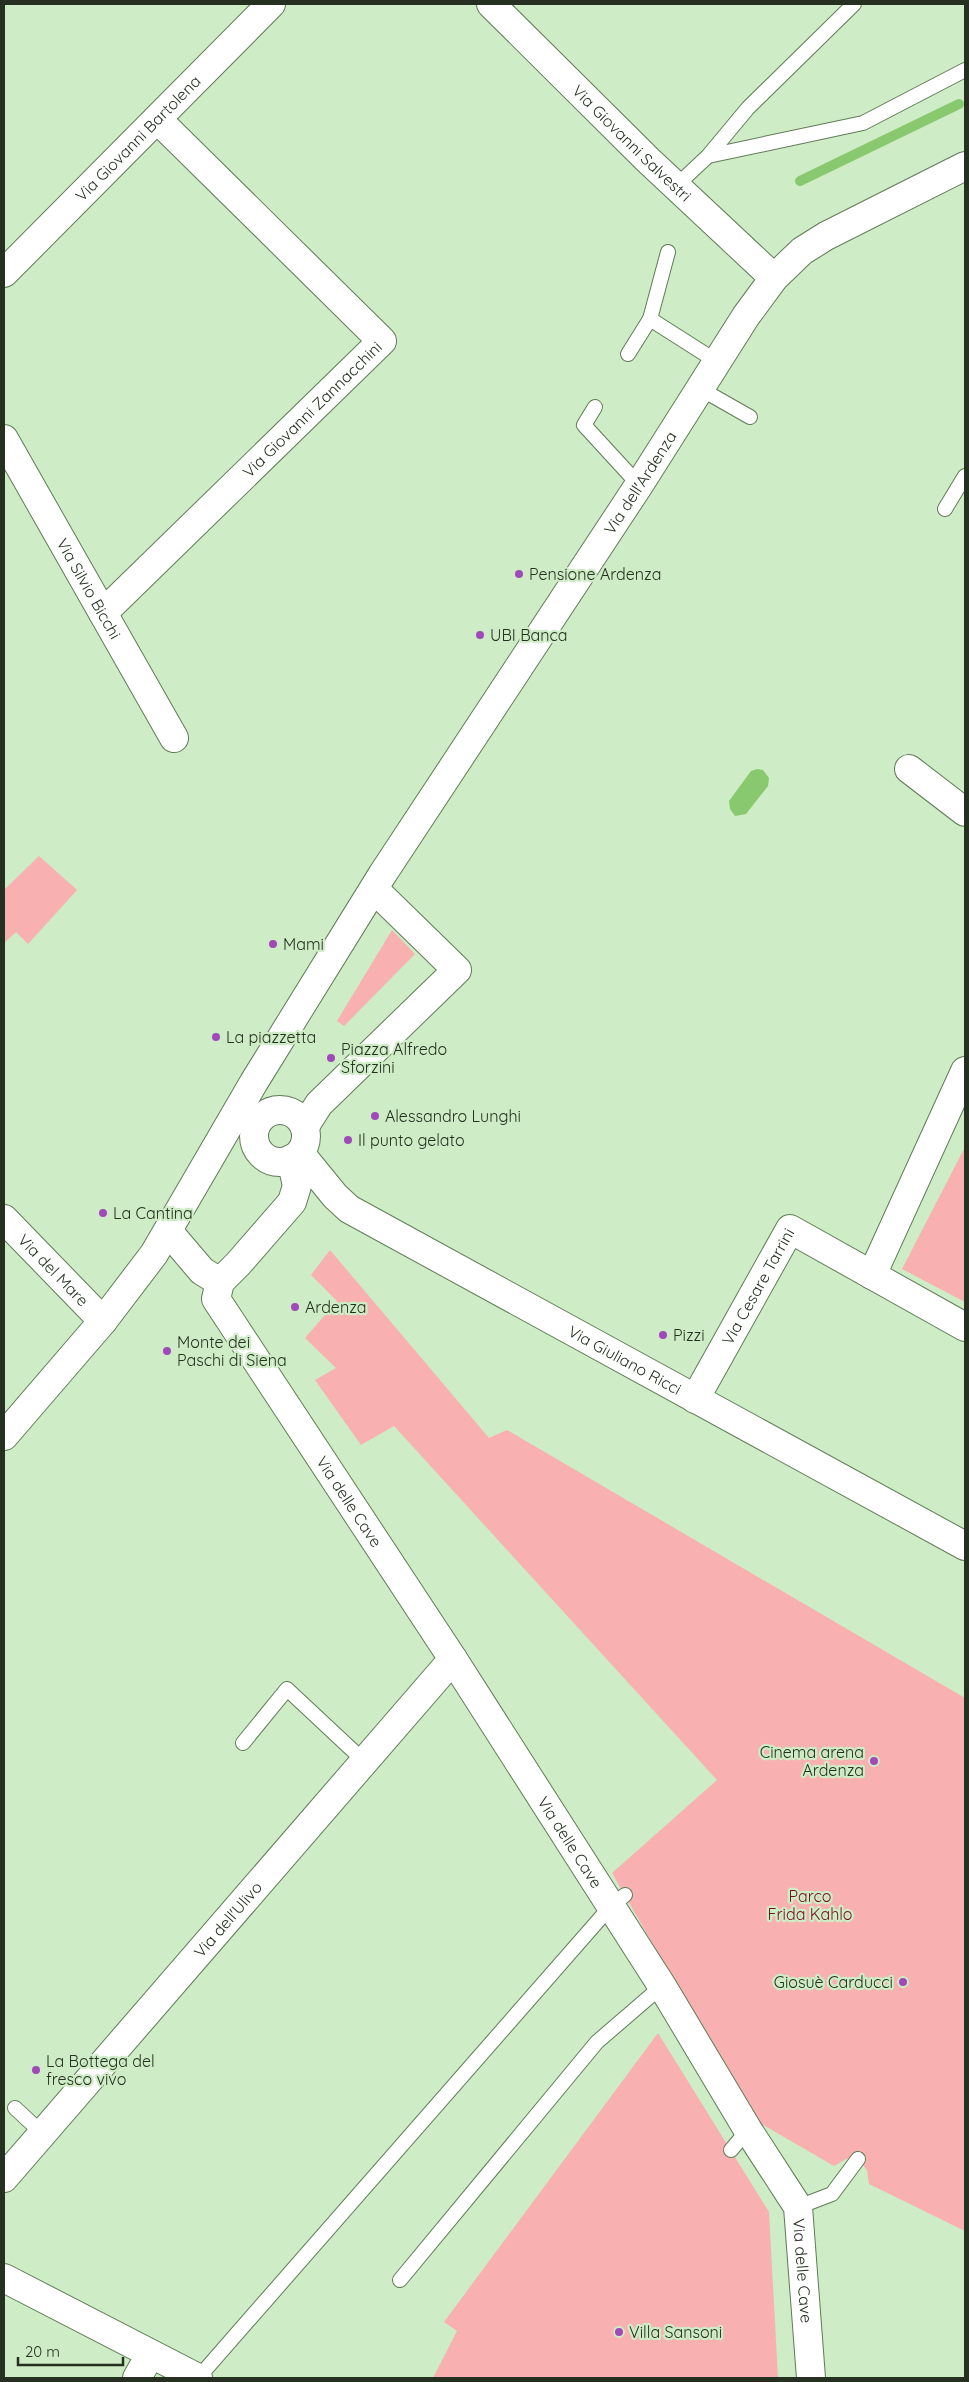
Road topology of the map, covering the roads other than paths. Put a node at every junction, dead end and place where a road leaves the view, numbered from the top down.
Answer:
1 (271, 4) edge
2 (492, 4) edge
3 (854, 4) edge
4 (965, 70) edge
5 (157, 118) junction
6 (708, 156) junction
7 (965, 166) edge
8 (676, 186) junction
9 (668, 252) dead end
10 (4, 273) edge
11 (774, 278) junction
12 (650, 319) junction
13 (628, 354) dead end
14 (716, 361) junction
15 (699, 388) junction
16 (596, 406) dead end
17 (750, 417) dead end
18 (4, 439) edge
19 (965, 476) edge
20 (639, 484) junction
21 (945, 509) dead end
22 (104, 613) junction
23 (174, 738) dead end
24 (909, 769) dead end
25 (965, 812) edge
26 (378, 882) junction
27 (965, 1071) edge
28 (254, 1082) junction
29 (280, 1109) junction
30 (305, 1126) junction
31 (226, 1130) junction
32 (254, 1136) junction
33 (296, 1156) junction
34 (4, 1219) edge
35 (168, 1231) junction
36 (872, 1275) junction
37 (211, 1277) junction
38 (102, 1321) junction
39 (965, 1326) edge
40 (695, 1400) junction
41 (4, 1436) edge
42 (965, 1546) edge
43 (453, 1659) junction
44 (242, 1743) dead end
45 (364, 1761) junction
46 (618, 1900) junction
47 (662, 1986) junction
48 (15, 2108) dead end
49 (42, 2133) junction
50 (858, 2159) dead end
51 (4, 2178) edge
52 (798, 2207) junction
53 (4, 2278) edge
54 (400, 2280) dead end
55 (150, 2355) junction
56 (138, 2378) edge
57 (198, 2378) edge
58 (811, 2378) edge

1 - 5 street, Via Giovanni Bartolena
2 - 8 street, Via Giovanni Salvestri
3 - 6 lane
4 - 6 lane
5 - 10 street, Via Giovanni Bartolena
5 - 22 street, Via Giovanni Zannacchini
6 - 8 lane
7 - 11 street, Via dell'Ardenza
8 - 11 street, Via Giovanni Salvestri
9 - 12 lane
11 - 14 street, Via dell'Ardenza
12 - 13 lane
12 - 14 lane
14 - 15 street, Via dell'Ardenza
15 - 17 lane
15 - 20 street, Via dell'Ardenza
16 - 20 lane
18 - 22 street, Via Silvio Bicchi
19 - 21 lane
20 - 26 street, Via dell'Ardenza
22 - 23 street, Via Silvio Bicchi
24 - 25 street
26 - 28 street
26 - 30 street
27 - 36 street
28 - 29 street
28 - 31 street
29 - 30 street
29 - 32 street
30 - 33 street
31 - 32 street
31 - 35 street
32 - 33 street
33 - 37 street
33 - 40 street, Via Giuliano Ricci
34 - 38 street, Via del Mare
35 - 37 street
35 - 38 street
36 - 39 street, Via Cesare Tarrini
36 - 40 street, Via Cesare Tarrini
37 - 43 street, Via delle Cave
38 - 41 street
40 - 42 street, Via Giuliano Ricci
43 - 45 street, Via dell'Ulivo
43 - 46 street, Via delle Cave
44 - 45 lane
45 - 49 street, Via dell'Ulivo
46 - 47 street, Via delle Cave
46 - 57 lane
47 - 52 street, Via delle Cave
47 - 54 lane
48 - 49 lane
49 - 51 street, Via dell'Ulivo
50 - 52 lane
52 - 58 street, Via delle Cave
53 - 55 street
55 - 56 street
55 - 57 street

